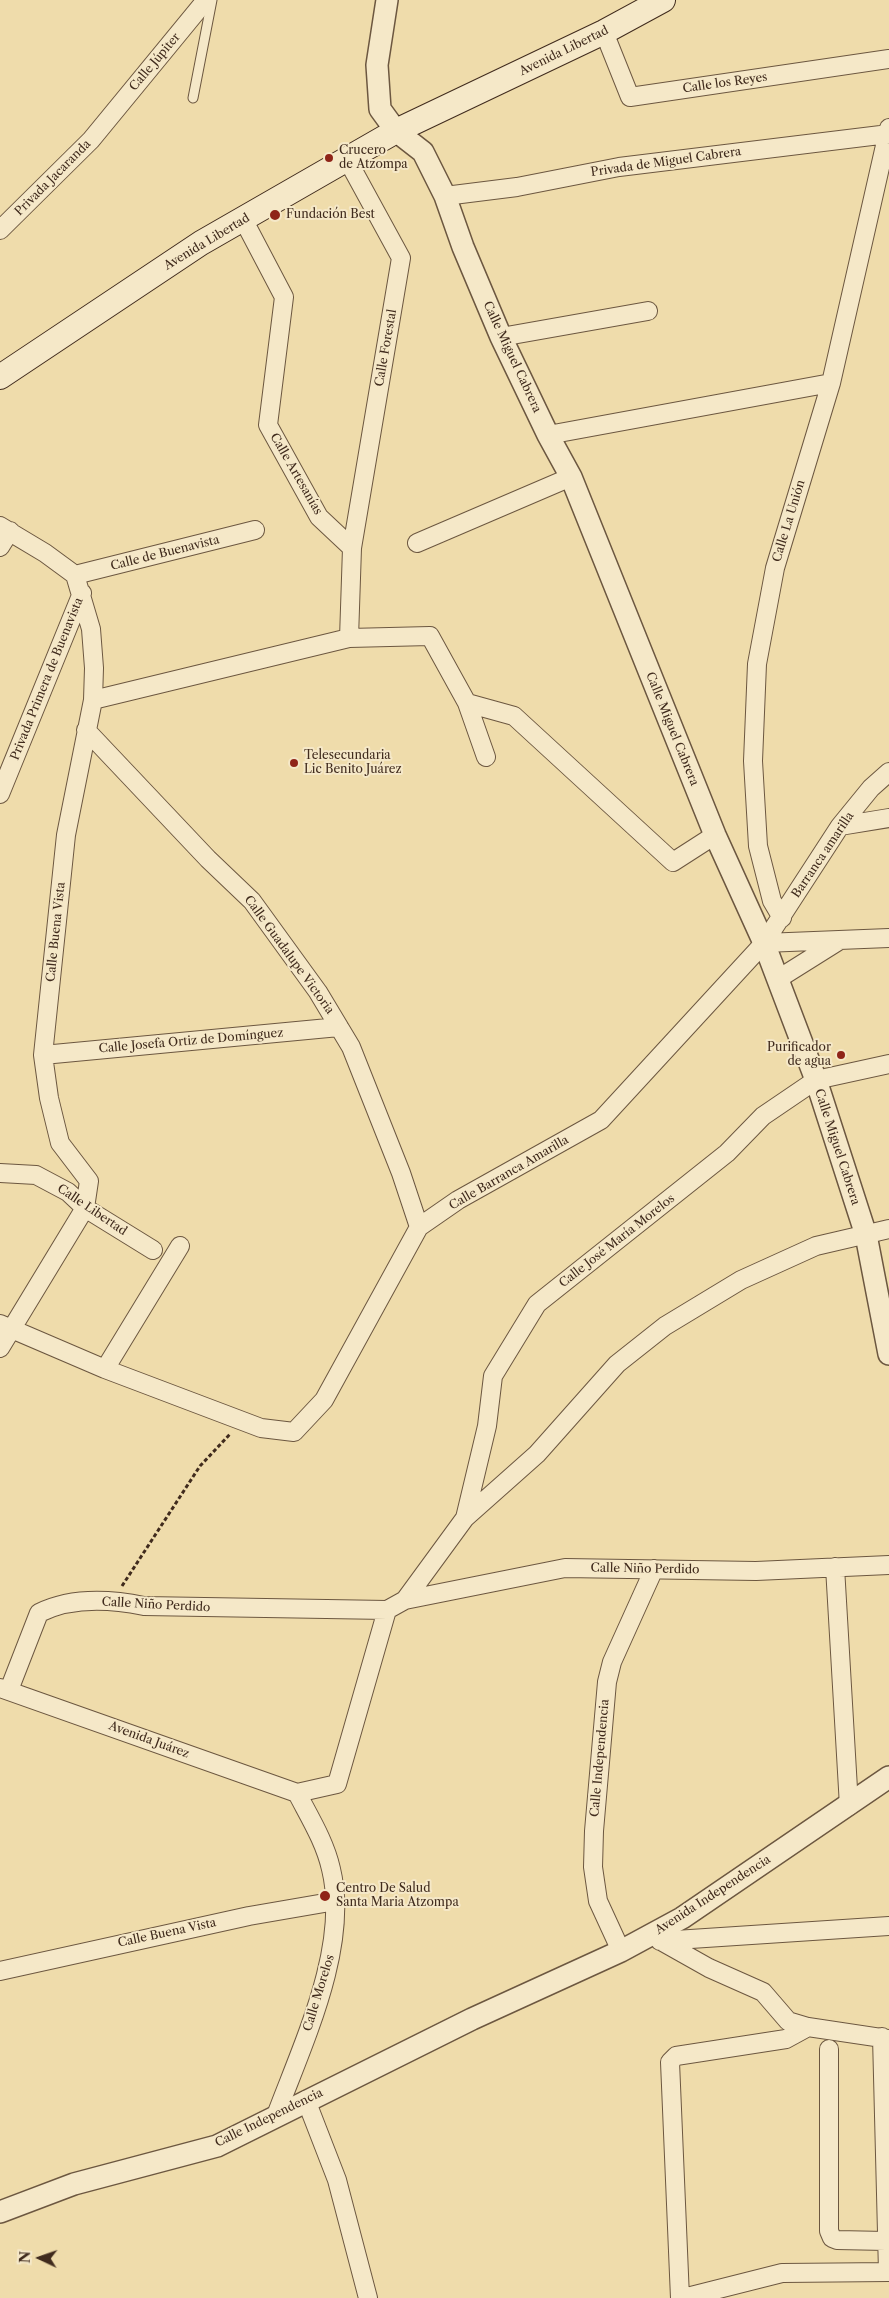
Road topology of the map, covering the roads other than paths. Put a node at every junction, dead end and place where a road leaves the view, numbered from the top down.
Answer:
1 (206, 0) edge
2 (212, 0) edge
3 (387, 0) edge
4 (664, 0) edge
5 (604, 32) junction
6 (889, 60) edge
7 (193, 98) dead end
8 (103, 124) joint
9 (396, 131) junction
10 (889, 132) edge
11 (348, 161) junction
12 (444, 196) junction
13 (243, 219) junction
14 (0, 230) edge
15 (648, 311) dead end
16 (501, 337) junction
17 (0, 377) edge
18 (831, 383) junction
19 (548, 436) junction
20 (570, 477) junction
21 (5, 529) edge
22 (255, 530) dead end
23 (417, 542) dead end
24 (0, 547) edge
25 (352, 548) junction
26 (75, 575) junction
27 (82, 592) junction
28 (349, 638) junction
29 (93, 700) junction
30 (467, 703) junction
31 (86, 730) junction
32 (486, 758) dead end
33 (889, 772) edge
34 (0, 794) edge
35 (889, 818) edge
36 (840, 826) junction
37 (715, 835) junction
38 (782, 918) junction
39 (889, 938) edge
40 (839, 941) junction
41 (764, 943) junction
42 (778, 979) junction
43 (339, 1027) junction
44 (43, 1054) junction
45 (889, 1064) edge
46 (816, 1080) junction
47 (0, 1173) edge
48 (85, 1208) junction
49 (419, 1227) junction
50 (889, 1229) edge
51 (866, 1235) junction
52 (180, 1246) dead end
53 (153, 1250) dead end
54 (6, 1326) edge
55 (0, 1348) edge
56 (889, 1354) edge
57 (105, 1369) junction
58 (466, 1518) junction
59 (889, 1565) edge
60 (835, 1567) junction
61 (654, 1569) junction
62 (404, 1600) junction
63 (387, 1610) junction
64 (4, 1689) edge
65 (889, 1776) edge
66 (297, 1793) junction
67 (849, 1806) junction
68 (336, 1901) junction
69 (889, 1926) edge
70 (661, 1941) junction
71 (629, 1947) junction
72 (0, 1971) edge
73 (472, 2019) joint
74 (808, 2027) junction
75 (885, 2038) edge
76 (828, 2049) dead end
77 (306, 2100) junction
78 (275, 2118) junction
79 (0, 2212) edge
80 (886, 2241) junction
81 (888, 2272) edge
82 (368, 2298) edge
83 (681, 2298) edge

1 - 8 street, Calle Júpiter
2 - 7 lane
3 - 9 street, Calle Miguel Cabrera
4 - 5 main road, Avenida Libertad
5 - 6 street, Calle los Reyes
5 - 9 main road, Avenida Libertad
8 - 14 street, Privada Jacaranda
9 - 11 main road, Avenida Libertad
9 - 12 street, Calle Miguel Cabrera
10 - 12 street, Privada de Miguel Cabrera
10 - 18 street, Calle La Unión
11 - 13 main road, Avenida Libertad
11 - 25 street, Calle Forestal
12 - 16 street, Calle Miguel Cabrera
13 - 17 main road, Avenida Libertad
13 - 25 street, Calle Artesanías
15 - 16 street
16 - 19 street, Calle Miguel Cabrera
18 - 19 street
18 - 38 street, Calle La Unión
19 - 20 street, Calle Miguel Cabrera
20 - 23 street
20 - 37 street, Calle Miguel Cabrera
21 - 24 street
21 - 26 street
22 - 26 street, Calle de Buenavista
25 - 28 street
26 - 27 street, Calle Buena Vista
27 - 29 street, Calle Buena Vista
27 - 34 street, Privada Primera de Buenavista
28 - 29 street
28 - 30 street
29 - 31 street, Calle Buena Vista
30 - 32 street
30 - 37 street
31 - 43 street, Calle Guadalupe Victoria
31 - 44 street, Calle Buena Vista
33 - 36 street, Barranca amarilla
35 - 36 street
36 - 38 street, Barranca amarilla
37 - 41 street, Calle Miguel Cabrera
38 - 41 street, Barranca amarilla
39 - 40 street
40 - 41 street
40 - 42 street
41 - 42 street, Calle Miguel Cabrera
41 - 49 street, Calle Barranca Amarilla
42 - 46 street, Calle Miguel Cabrera
43 - 44 street, Calle Josefa Ortiz de Domínguez
43 - 49 street, Calle Guadalupe Victoria
44 - 48 street, Calle Buena Vista
45 - 46 street, Calle José María Morelos
46 - 51 street, Calle Miguel Cabrera
46 - 58 street, Calle José María Morelos
47 - 48 street, Calle Libertad
48 - 53 street, Calle Libertad
48 - 54 street, Calle Buena Vista
49 - 57 street, Calle Barranca Amarilla
50 - 51 street
51 - 56 street, Calle Miguel Cabrera
51 - 58 street
52 - 57 street
54 - 55 street, Calle Buena Vista
54 - 57 street
58 - 62 street
59 - 60 street, Calle Niño Perdido
60 - 61 street, Calle Niño Perdido
60 - 67 street
61 - 62 street, Calle Niño Perdido
61 - 71 street, Calle Independencia
62 - 63 street
63 - 64 street, Calle Niño Perdido
63 - 66 street
64 - 66 street, Avenida Juárez
65 - 67 street, Avenida Independencia
66 - 68 street, Calle Morelos
67 - 71 street, Avenida Independencia
68 - 72 street, Calle Buena Vista
68 - 78 street, Calle Morelos
69 - 70 street
70 - 71 street
70 - 74 street
71 - 73 street, Avenida Independencia
73 - 77 street, Calle Independencia
74 - 75 street
74 - 83 street
75 - 80 street
76 - 80 street
77 - 78 street, Calle Independencia
77 - 82 street
78 - 79 street, Calle Independencia
80 - 81 street
81 - 83 street

